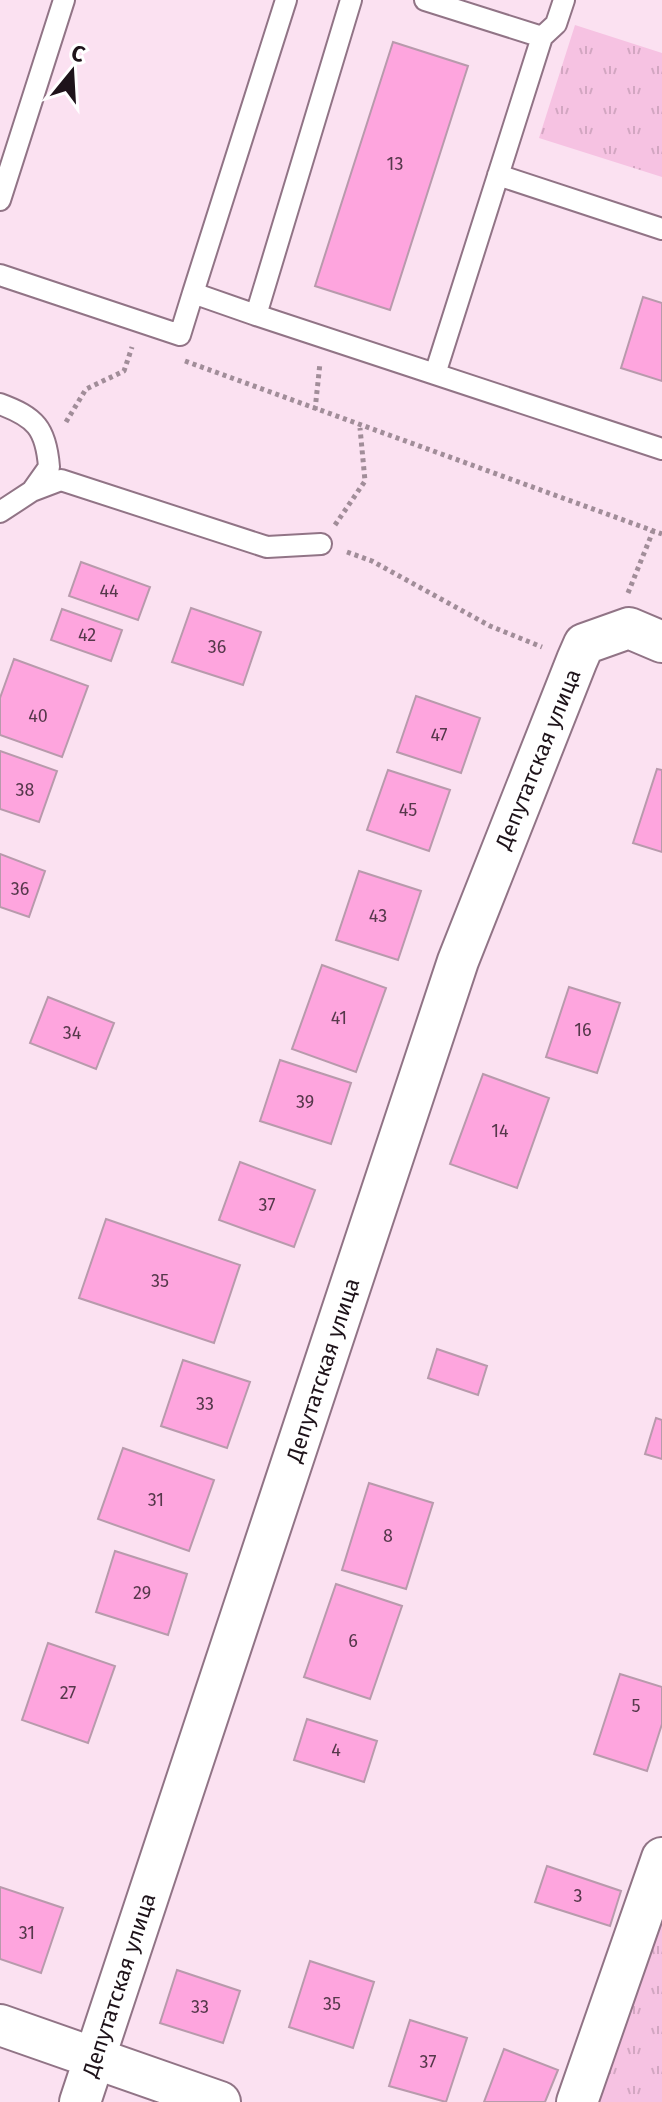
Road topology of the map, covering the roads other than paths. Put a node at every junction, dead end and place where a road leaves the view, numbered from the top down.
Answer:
1 (64, 0) edge
2 (286, 0) edge
3 (351, 0) edge
4 (425, 0) edge
5 (564, 0) edge
6 (542, 37) junction
7 (498, 175) junction
8 (0, 200) edge
9 (662, 229) edge
10 (0, 275) edge
11 (193, 293) junction
12 (256, 315) junction
13 (435, 374) junction
14 (0, 404) edge
15 (662, 449) edge
16 (32, 491) junction
17 (0, 512) edge
18 (321, 544) road end
19 (662, 642) edge
20 (662, 1858) edge
21 (0, 2025) edge
22 (96, 2057) junction
23 (80, 2102) edge
24 (220, 2102) edge
25 (577, 2102) edge

1 - 8 lane
2 - 11 lane
3 - 12 lane
4 - 6 lane
5 - 6 lane
6 - 7 lane
7 - 9 lane
7 - 13 lane
10 - 11 lane
11 - 12 lane
12 - 13 lane
13 - 15 lane
14 - 16 lane
16 - 17 lane
16 - 18 lane
19 - 22 street, Депутатская улица
20 - 25 street
21 - 22 street
22 - 23 street, Депутатская улица
22 - 24 street

